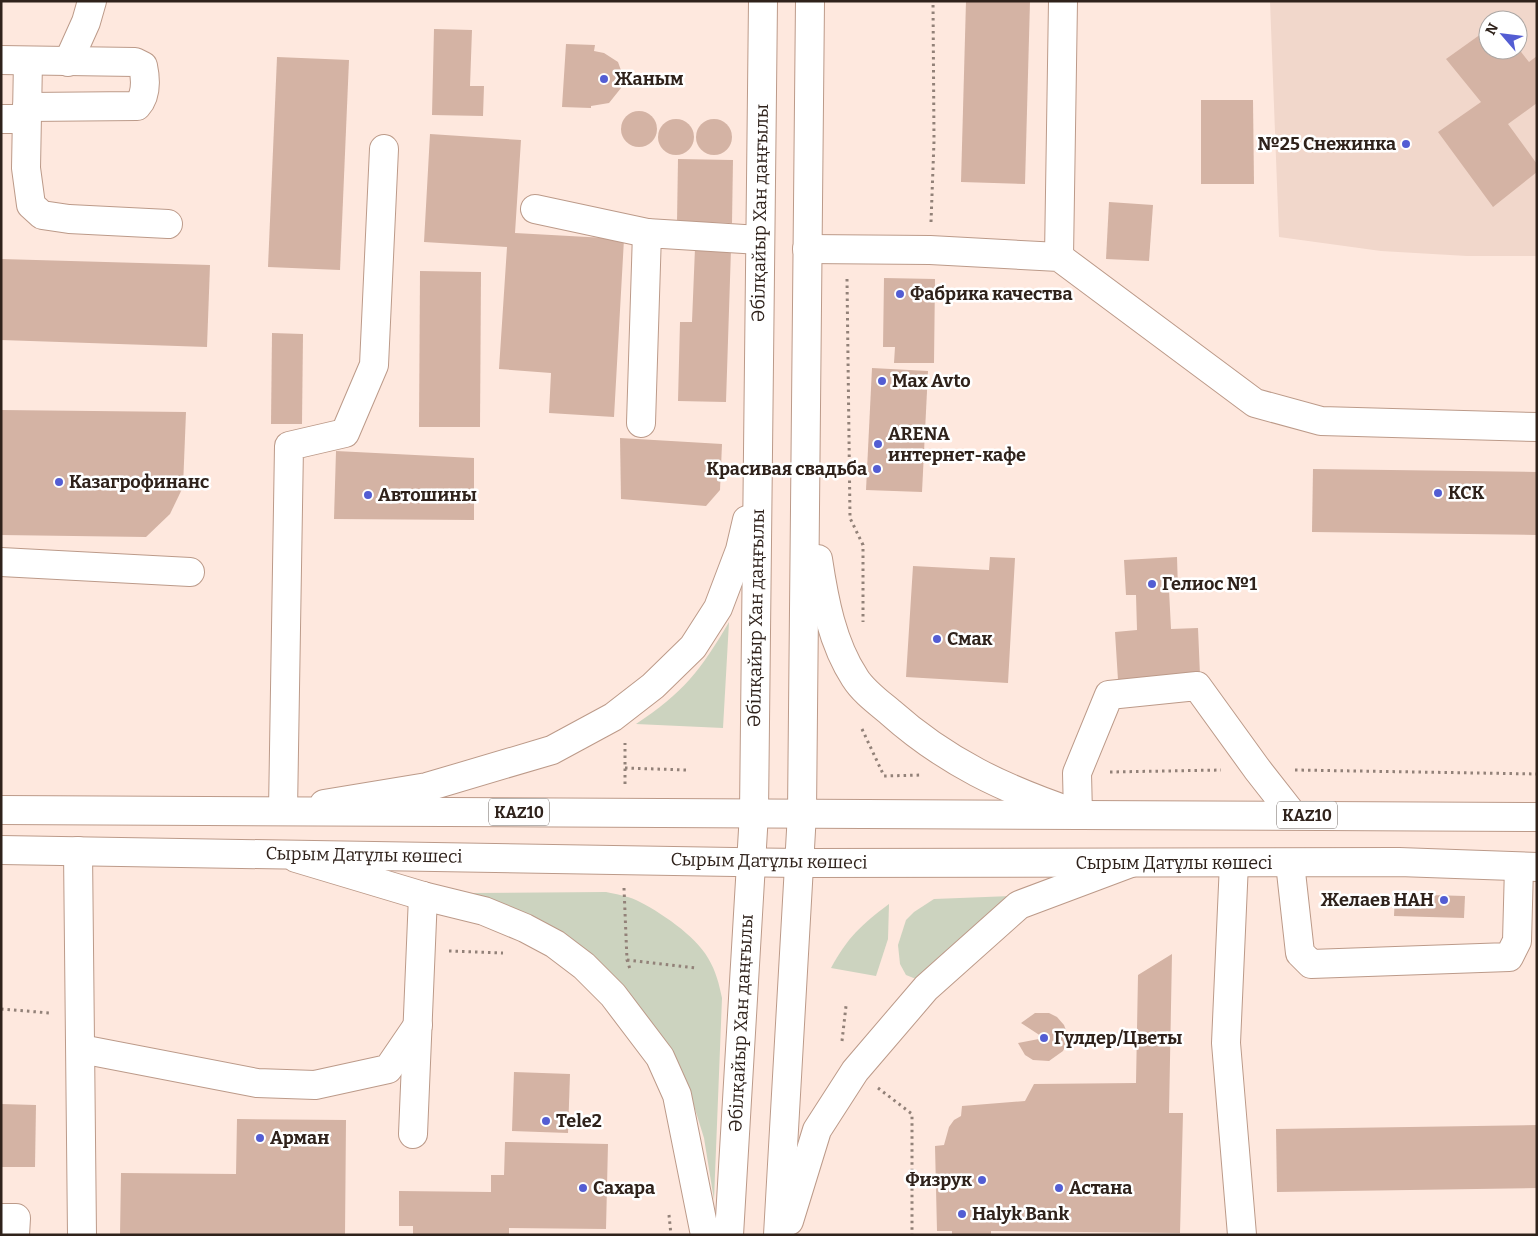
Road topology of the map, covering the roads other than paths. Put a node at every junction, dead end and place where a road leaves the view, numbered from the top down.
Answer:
1 (92, 1) edge
2 (762, 1) edge
3 (810, 1) edge
4 (1063, 1) edge
5 (14, 60) edge
6 (68, 62) junction
7 (18, 115) edge
8 (384, 149) dead end
9 (535, 209) dead end
10 (168, 224) dead end
11 (647, 233) junction
12 (760, 240) junction
13 (808, 250) junction
14 (1059, 256) junction
15 (641, 423) dead end
16 (1537, 427) edge
17 (758, 469) junction
18 (805, 471) junction
19 (1, 562) edge
20 (190, 572) dead end
21 (1, 810) edge
22 (284, 811) junction
23 (754, 813) junction
24 (802, 813) junction
25 (1078, 814) junction
26 (1293, 815) junction
27 (1537, 817) edge
28 (1, 850) edge
29 (78, 851) junction
30 (283, 854) junction
31 (751, 861) junction
32 (1234, 862) junction
33 (800, 863) junction
34 (1132, 863) junction
35 (1290, 863) junction
36 (1528, 867) edge
37 (423, 896) junction
38 (418, 1024) junction
39 (81, 1049) junction
40 (413, 1134) dead end
41 (1, 1218) edge
42 (15, 1235) edge
43 (82, 1235) edge
44 (705, 1235) edge
45 (729, 1235) edge
46 (778, 1235) edge
47 (784, 1235) edge
48 (1242, 1235) edge

1 - 6 main road
2 - 12 main road, Әбілқайыр Хан даңғылы
3 - 13 main road
4 - 14 main road
5 - 6 main road
5 - 7 main road
6 - 7 main road
7 - 10 main road
8 - 22 main road
9 - 11 main road
11 - 12 main road
11 - 15 main road
12 - 17 main road, Әбілқайыр Хан даңғылы
13 - 14 main road
13 - 18 main road
14 - 16 main road
17 - 22 main road
17 - 23 main road, Әбілқайыр Хан даңғылы
18 - 24 main road
18 - 25 main road
19 - 20 main road
21 - 22 main road, KAZ10
22 - 23 main road, KAZ10
23 - 24 main road, KAZ10
23 - 31 main road, Әбілқайыр Хан даңғылы
24 - 25 main road, KAZ10
24 - 33 main road
25 - 26 main road, KAZ10
25 - 26 main road
26 - 27 main road, KAZ10
28 - 29 main road, Сырым Датұлы көшесі
29 - 30 main road, Сырым Датұлы көшесі
29 - 39 main road
30 - 31 main road, Сырым Датұлы көшесі
30 - 37 main road
31 - 33 main road, Сырым Датұлы көшесі
31 - 45 main road, Әбілқайыр Хан даңғылы
32 - 34 main road, Сырым Датұлы көшесі
32 - 35 main road, Сырым Датұлы көшесі
32 - 48 main road
33 - 34 main road, Сырым Датұлы көшесі
33 - 46 main road
34 - 47 main road
35 - 36 main road, Сырым Датұлы көшесі
35 - 36 main road
37 - 38 main road
37 - 44 main road
38 - 39 main road
38 - 40 main road
39 - 43 main road
41 - 42 main road

